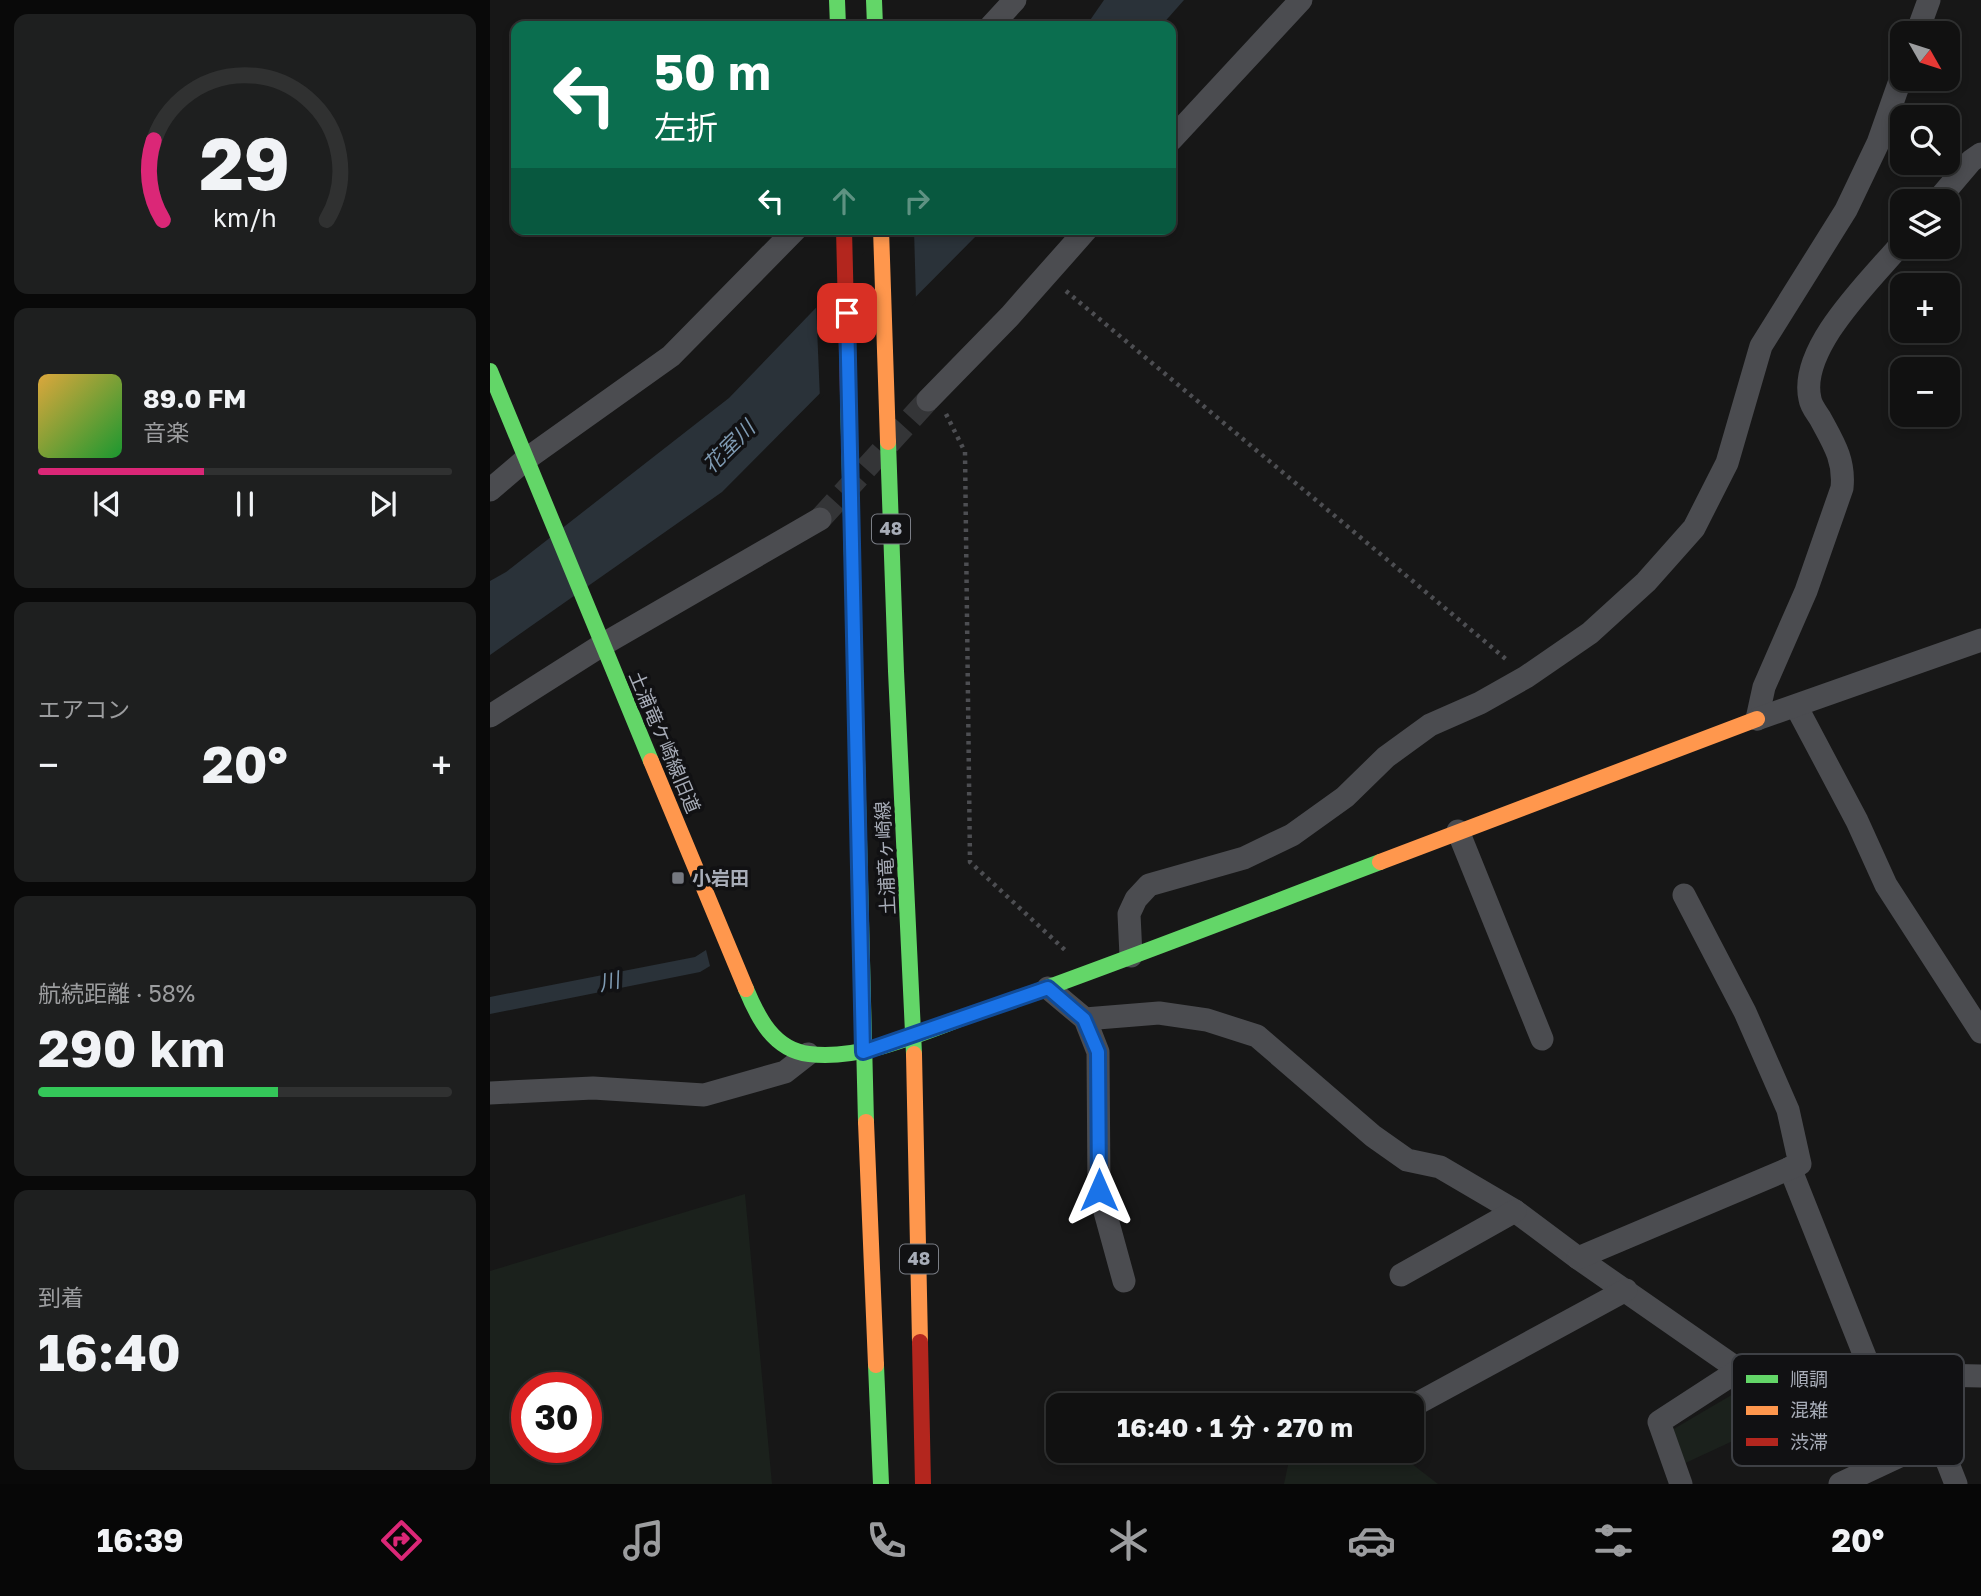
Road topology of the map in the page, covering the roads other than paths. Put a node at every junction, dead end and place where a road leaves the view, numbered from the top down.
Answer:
1 (837, 0) edge
2 (874, 0) edge
3 (1015, 0) edge
4 (1301, 0) edge
5 (1929, 0) edge
6 (838, 21) edge
7 (875, 21) edge
8 (996, 21) edge
9 (1921, 21) edge
10 (1896, 91) edge
11 (1176, 135) edge
12 (1981, 154) edge
13 (1947, 189) edge
14 (790, 235) edge
15 (844, 235) edge
16 (881, 235) edge
17 (1081, 235) edge
18 (1890, 256) edge
19 (490, 371) edge
20 (932, 396) tunnel mouth
21 (528, 469) junction
22 (490, 490) edge
23 (820, 519) tunnel mouth
24 (599, 636) junction
25 (1981, 640) edge
26 (1796, 706) junction
27 (490, 716) edge
28 (1757, 719) junction
29 (1458, 831) junction
30 (1684, 895) dead end
31 (1131, 956) junction
32 (1048, 988) junction
33 (1084, 1019) junction
34 (1981, 1032) edge
35 (914, 1034) junction
36 (1542, 1039) dead end
37 (863, 1052) junction
38 (808, 1054) junction
39 (490, 1093) edge
40 (1790, 1168) junction
41 (1515, 1211) junction
42 (1578, 1258) junction
43 (1401, 1275) dead end
44 (1124, 1281) dead end
45 (1626, 1290) junction
46 (1864, 1354) edge
47 (1732, 1365) edge
48 (1732, 1375) edge
49 (1424, 1400) edge
50 (1878, 1466) edge
51 (1949, 1466) edge
52 (881, 1484) edge
53 (923, 1484) edge
54 (1681, 1484) edge
55 (1840, 1484) edge
56 (1956, 1484) edge

1 - 6 main road
2 - 7 main road
3 - 8 street
4 - 11 street
5 - 9 street
10 - 31 street
12 - 13 street
14 - 21 street
15 - 37 main road, 土浦竜ヶ崎線 / 48
16 - 35 main road, 土浦竜ヶ崎線 / 48
17 - 20 street
18 - 28 street
19 - 21 main road, 土浦竜ケ崎線旧道
21 - 22 street
21 - 24 main road, 土浦竜ケ崎線旧道
23 - 24 street
24 - 27 street
24 - 38 main road, 土浦竜ケ崎線旧道
25 - 26 street
26 - 28 street
26 - 34 street
28 - 29 main road, 土浦竜ケ崎線旧道
29 - 31 main road, 土浦竜ケ崎線旧道
29 - 36 street
30 - 40 street
31 - 32 main road, 土浦竜ケ崎線旧道
32 - 33 street
32 - 35 main road, 土浦竜ケ崎線旧道
33 - 41 street
33 - 44 street
35 - 37 main road, 土浦竜ケ崎線旧道
35 - 53 main road, 土浦竜ヶ崎線 / 48
37 - 38 main road, 土浦竜ケ崎線旧道
37 - 52 main road, 土浦竜ヶ崎線 / 48
38 - 39 street
40 - 42 street
40 - 46 street
41 - 42 street
41 - 43 street
42 - 45 street
45 - 47 street
45 - 49 street
48 - 54 street
50 - 55 street
51 - 56 street

